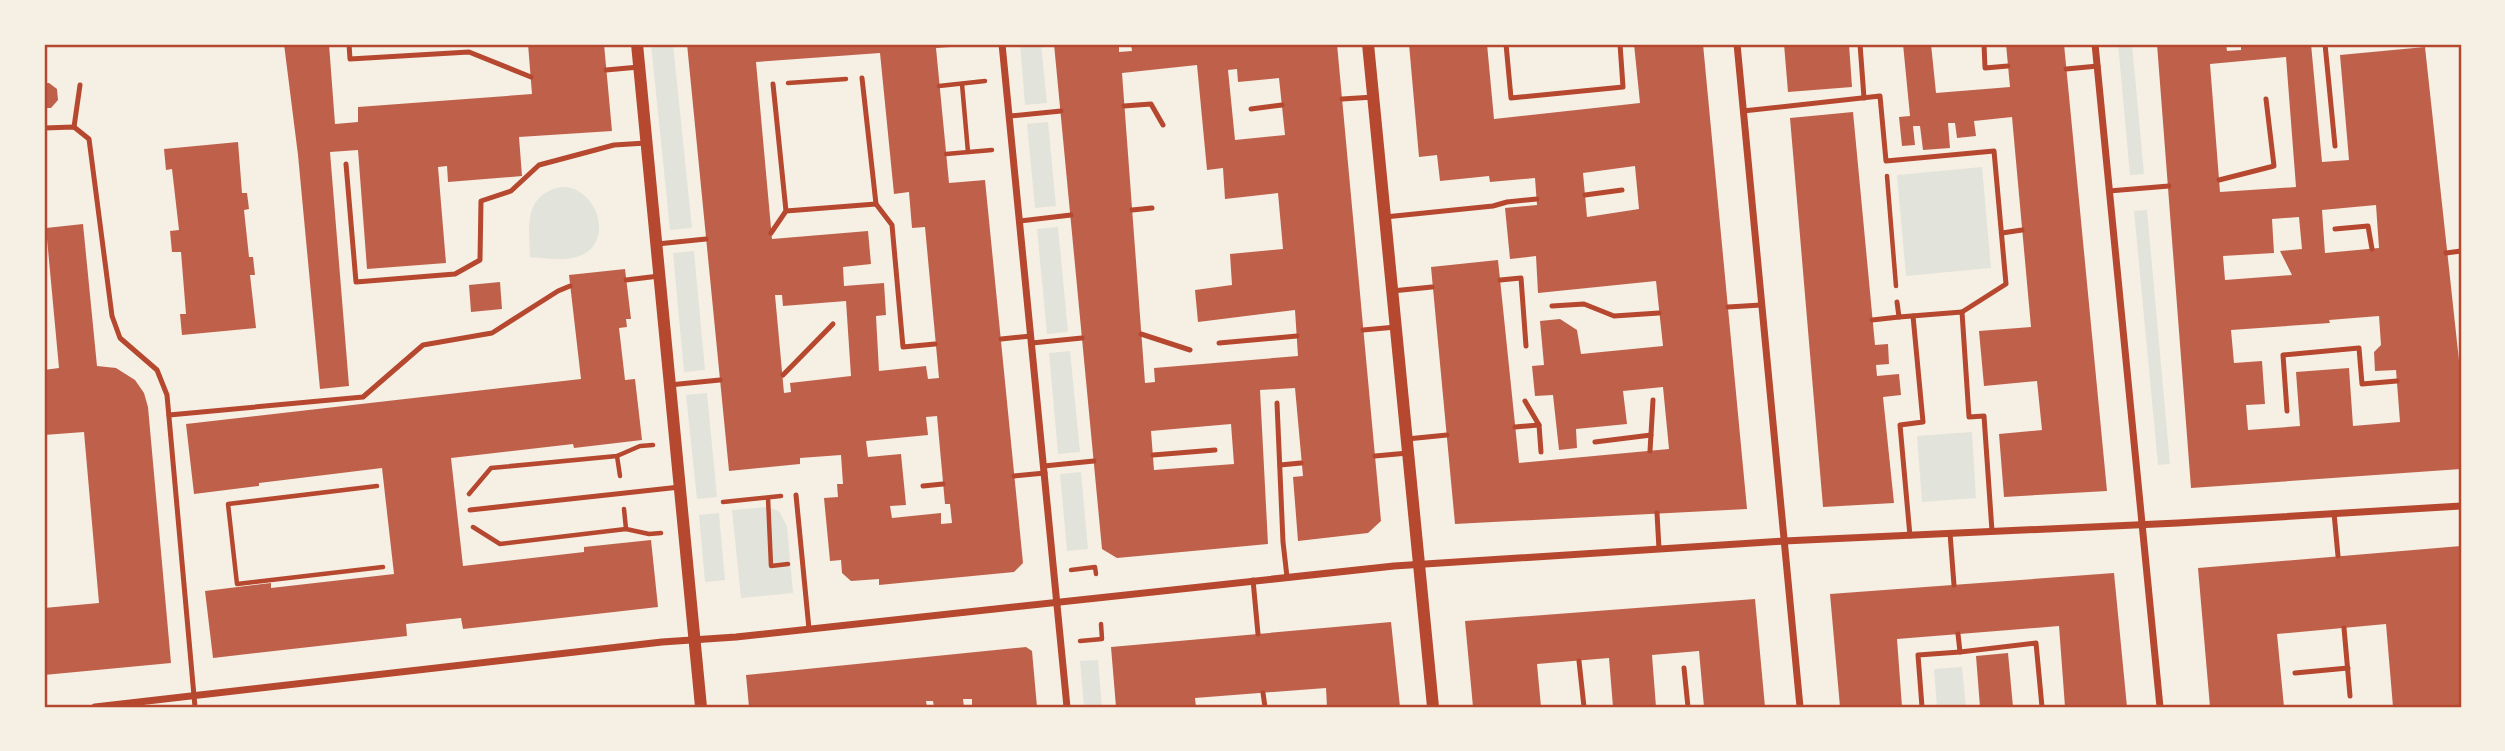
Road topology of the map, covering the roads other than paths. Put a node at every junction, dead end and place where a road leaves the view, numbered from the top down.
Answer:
1 (349, 44) edge
2 (636, 44) edge
3 (1002, 44) edge
4 (1368, 44) edge
5 (1506, 44) edge
6 (1620, 44) edge
7 (1737, 44) edge
8 (1860, 44) edge
9 (1984, 44) edge
10 (2095, 44) edge
11 (2325, 44) edge
12 (2008, 66) dead end
13 (2098, 66) junction
14 (639, 67) junction
15 (2066, 69) dead end
16 (606, 70) dead end
17 (531, 77) dead end
18 (862, 78) road end
19 (773, 84) road end
20 (80, 85) dead end
21 (1374, 97) junction
22 (1864, 98) junction
23 (1342, 99) dead end
24 (2266, 99) dead end
25 (1282, 105) dead end
26 (1124, 106) dead end
27 (1251, 109) dead end
28 (1061, 111) dead end
29 (1743, 111) junction
30 (1010, 116) junction
31 (1163, 125) dead end
32 (74, 127) junction
33 (44, 128) edge
34 (646, 143) junction
35 (2335, 146) dead end
36 (346, 164) dead end
37 (2219, 180) dead end
38 (2169, 186) dead end
39 (1622, 190) dead end
40 (2109, 191) junction
41 (1585, 195) dead end
42 (1536, 199) dead end
43 (876, 204) junction
44 (1152, 208) dead end
45 (1132, 210) dead end
46 (786, 211) junction
47 (1071, 215) dead end
48 (1385, 217) junction
49 (1020, 220) junction
50 (2335, 229) dead end
51 (2022, 230) dead end
52 (771, 233) dead end
53 (2002, 233) junction
54 (706, 239) dead end
55 (656, 244) junction
56 (2372, 249) dead end
57 (2461, 251) edge
58 (2446, 253) dead end
59 (659, 276) junction
60 (626, 279) dead end
61 (1500, 280) dead end
62 (570, 286) dead end
63 (1432, 287) dead end
64 (1392, 291) junction
65 (1897, 302) road end
66 (1761, 304) junction
67 (1552, 306) dead end
68 (1728, 307) dead end
69 (1962, 312) junction
70 (1659, 313) dead end
71 (1913, 316) junction
72 (1899, 317) junction
73 (1872, 320) dead end
74 (833, 324) dead end
75 (1396, 327) junction
76 (1363, 330) dead end
77 (1142, 334) dead end
78 (1297, 336) dead end
79 (1082, 338) dead end
80 (1000, 339) dead end
81 (1032, 339) junction
82 (1219, 342) dead end
83 (935, 344) dead end
84 (1526, 346) dead end
85 (1190, 350) dead end
86 (783, 374) dead end
87 (720, 380) dead end
88 (2397, 381) dead end
89 (670, 385) junction
90 (1653, 400) dead end
91 (1525, 401) dead end
92 (1277, 403) dead end
93 (2287, 411) dead end
94 (169, 415) junction
95 (1539, 425) junction
96 (1515, 427) dead end
97 (1447, 435) dead end
98 (1651, 435) junction
99 (1407, 439) junction
100 (1595, 442) dead end
101 (1215, 450) dead end
102 (1650, 451) dead end
103 (1541, 452) dead end
104 (1408, 453) junction
105 (1153, 455) dead end
106 (1375, 456) dead end
107 (1094, 461) dead end
108 (1301, 463) dead end
109 (1280, 465) junction
110 (1045, 470) junction
111 (1014, 476) dead end
112 (943, 484) dead end
113 (923, 486) dead end
114 (680, 487) junction
115 (796, 495) road end
116 (2461, 506) edge
117 (470, 510) dead end
118 (1657, 513) dead end
119 (2334, 513) junction
120 (2142, 524) junction
121 (1992, 531) junction
122 (1950, 534) junction
123 (1910, 536) junction
124 (1784, 541) junction
125 (1659, 549) junction
126 (2338, 556) dead end
127 (1419, 565) junction
128 (1287, 577) junction
129 (1253, 580) junction
130 (1954, 585) dead end
131 (1058, 602) junction
132 (2344, 628) dead end
133 (809, 629) junction
134 (1258, 634) dead end
135 (1958, 634) dead end
136 (694, 640) junction
137 (1960, 652) junction
138 (1579, 661) dead end
139 (1684, 668) dead end
140 (2348, 668) junction
141 (2295, 673) dead end
142 (1263, 693) dead end
143 (2350, 696) dead end
144 (194, 697) junction
145 (145, 705) edge
146 (95, 707) edge
147 (195, 707) edge
148 (701, 707) edge
149 (1067, 707) edge
150 (1265, 707) edge
151 (1433, 707) edge
152 (1584, 707) edge
153 (1688, 707) edge
154 (1800, 707) edge
155 (1922, 707) edge
156 (2042, 707) edge
157 (2160, 707) edge

1 - 17 lane
2 - 14 street
3 - 30 street
4 - 21 street
5 - 6 lane
7 - 29 street
8 - 22 lane
9 - 12 lane
10 - 13 street
11 - 35 lane
13 - 15 lane
13 - 40 street
14 - 16 lane
14 - 34 street
18 - 43 lane
19 - 46 lane
20 - 32 lane
21 - 23 lane
21 - 48 street
22 - 29 lane
22 - 53 lane
24 - 37 lane
25 - 27 lane
26 - 31 lane
28 - 30 lane
29 - 66 street
30 - 49 street
32 - 33 lane
32 - 94 lane
34 - 36 lane
34 - 55 street
38 - 40 lane
39 - 41 lane
40 - 120 street
42 - 48 lane
43 - 46 lane
43 - 83 lane
44 - 45 lane
46 - 52 lane
47 - 49 lane
48 - 64 street
49 - 81 street
50 - 56 lane
51 - 53 lane
53 - 69 lane
54 - 55 lane
55 - 59 street
57 - 58 lane
59 - 60 lane
59 - 89 street
61 - 84 lane
62 - 94 lane
63 - 64 lane
64 - 75 street
65 - 72 lane
66 - 68 lane
66 - 124 street
67 - 70 lane
69 - 71 lane
69 - 121 lane
71 - 72 lane
71 - 123 lane
72 - 73 lane
74 - 86 lane
75 - 76 lane
75 - 99 street
77 - 85 lane
78 - 82 lane
79 - 81 lane
80 - 81 lane
81 - 110 street
87 - 89 lane
88 - 93 lane
89 - 114 street
90 - 98 lane
91 - 95 lane
92 - 109 lane
94 - 144 lane
95 - 96 lane
95 - 103 lane
97 - 99 lane
98 - 100 lane
98 - 102 lane
99 - 104 street
101 - 105 lane
104 - 106 lane
104 - 127 street
107 - 110 lane
108 - 109 lane
109 - 128 lane
110 - 111 lane
110 - 131 street
112 - 113 lane
114 - 117 lane
114 - 136 street
115 - 133 lane
116 - 119 street
118 - 125 lane
119 - 120 street
119 - 126 lane
120 - 121 street
120 - 157 street
121 - 122 street
122 - 123 street
122 - 130 lane
123 - 124 street
124 - 125 street
124 - 154 street
125 - 127 street
127 - 128 street
127 - 151 street
128 - 129 street
129 - 131 street
129 - 134 lane
131 - 133 street
131 - 149 street
132 - 140 lane
133 - 136 street
135 - 137 lane
136 - 144 street
136 - 148 street
137 - 155 lane
137 - 156 lane
138 - 152 lane
139 - 153 lane
140 - 141 lane
140 - 143 lane
142 - 150 lane
144 - 145 street
144 - 147 lane
145 - 146 street

